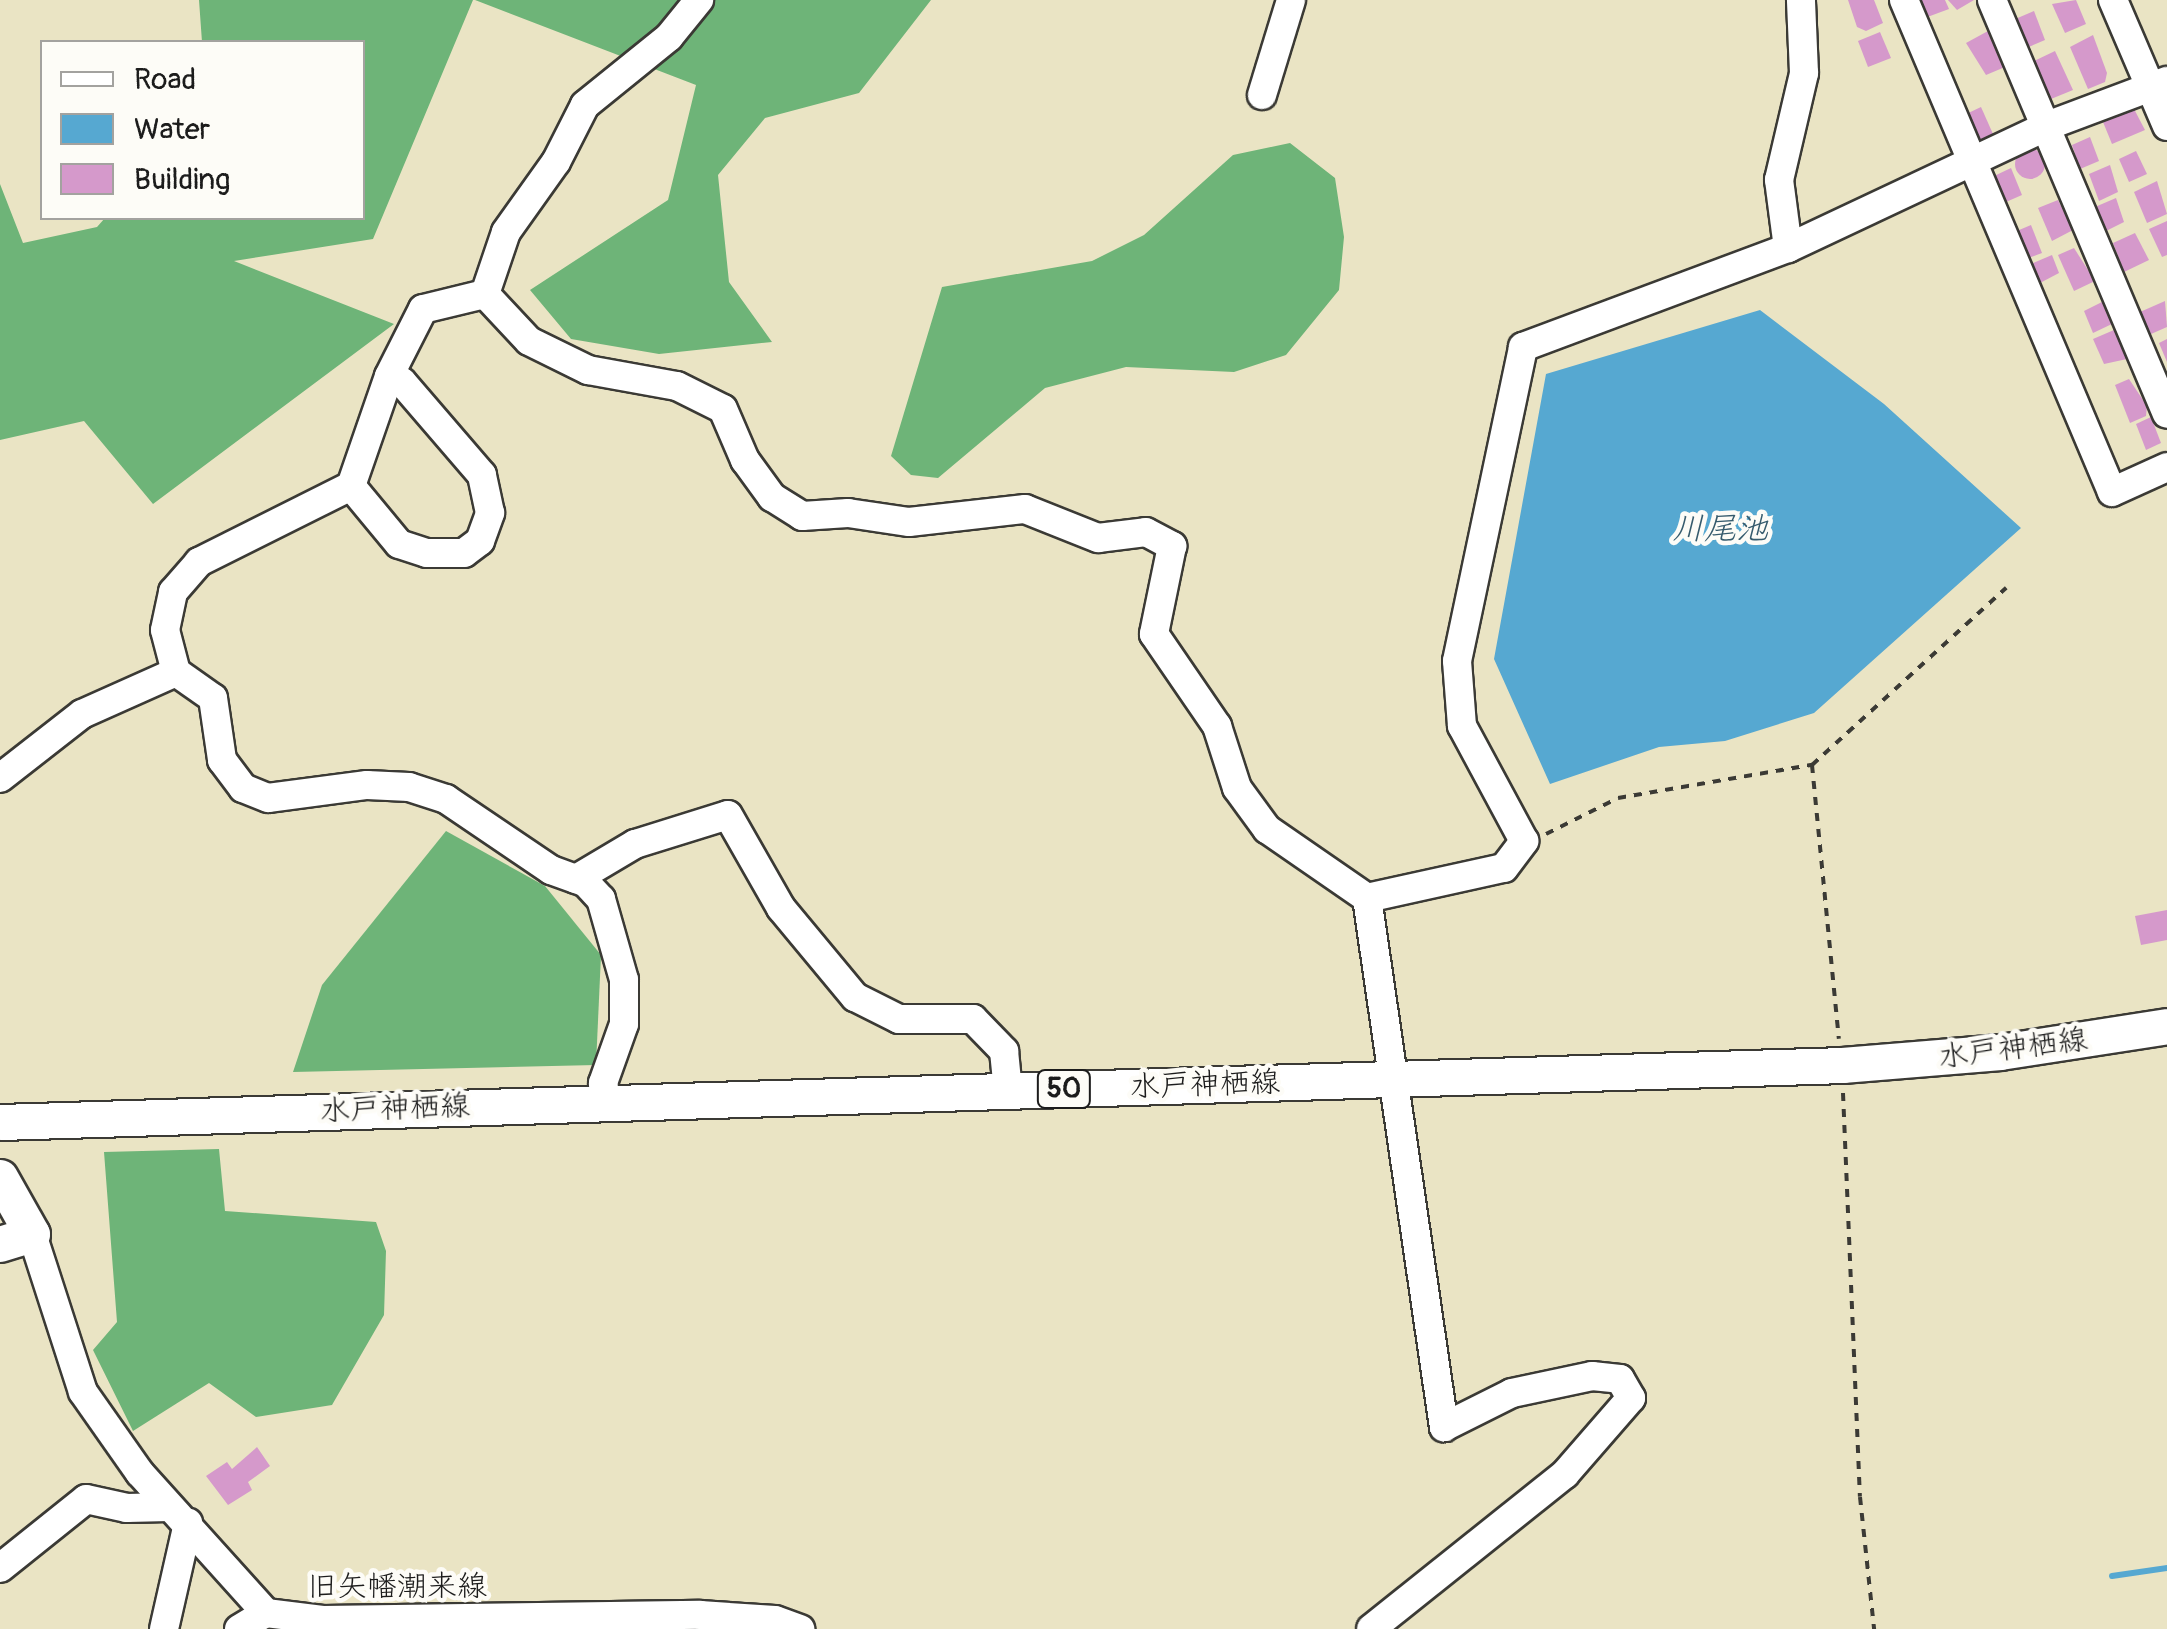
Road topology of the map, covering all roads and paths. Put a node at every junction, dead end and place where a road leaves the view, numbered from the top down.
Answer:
1 (699, 0) edge
2 (1291, 0) edge
3 (1801, 0) edge
4 (1904, 0) edge
5 (1992, 0) edge
6 (2113, 0) edge
7 (2159, 84) edge
8 (1262, 95) dead end
9 (2046, 126) junction
10 (2167, 126) edge
11 (1970, 164) junction
12 (1788, 248) junction
13 (485, 294) junction
14 (389, 376) junction
15 (2167, 414) edge
16 (2167, 467) edge
17 (352, 486) junction
18 (2006, 588) dead end
19 (176, 672) junction
20 (1812, 765) junction
21 (0, 778) edge
22 (1524, 840) junction
23 (576, 880) junction
24 (1367, 898) junction
25 (2167, 1026) edge
26 (1842, 1065) junction
27 (1398, 1080) junction
28 (1008, 1091) junction
29 (608, 1103) junction
30 (0, 1122) edge
31 (0, 1177) edge
32 (16, 1239) edge
33 (178, 1515) junction
34 (0, 1568) edge
35 (266, 1613) junction
36 (448, 1624) edge
37 (164, 1629) edge
38 (239, 1629) edge
39 (800, 1629) edge
40 (1372, 1629) edge
41 (1874, 1629) edge

1 - 13 street
2 - 8 street
3 - 12 street
4 - 11 street
5 - 9 street
6 - 7 street
7 - 9 street
7 - 10 street
9 - 11 street
9 - 15 street
11 - 12 street
11 - 16 street
12 - 22 street
13 - 14 street
13 - 24 street
14 - 17 street
14 - 17 street
17 - 19 street
18 - 20 path
19 - 21 street
19 - 23 street
20 - 22 path
20 - 26 path
22 - 24 street
23 - 28 street
23 - 29 street
24 - 27 street
25 - 26 main road, 水戸神栖線 / 50
26 - 27 main road, 水戸神栖線 / 50
26 - 41 path
27 - 28 main road, 水戸神栖線 / 50
27 - 40 street
28 - 29 main road, 水戸神栖線 / 50
29 - 30 main road, 水戸神栖線 / 50
31 - 32 main road
32 - 33 street, 旧矢幡潮来線
33 - 34 street
33 - 35 street, 旧矢幡潮来線
33 - 37 street
35 - 36 street, 旧矢幡潮来線
35 - 38 street
36 - 39 street, 旧矢幡潮来線

